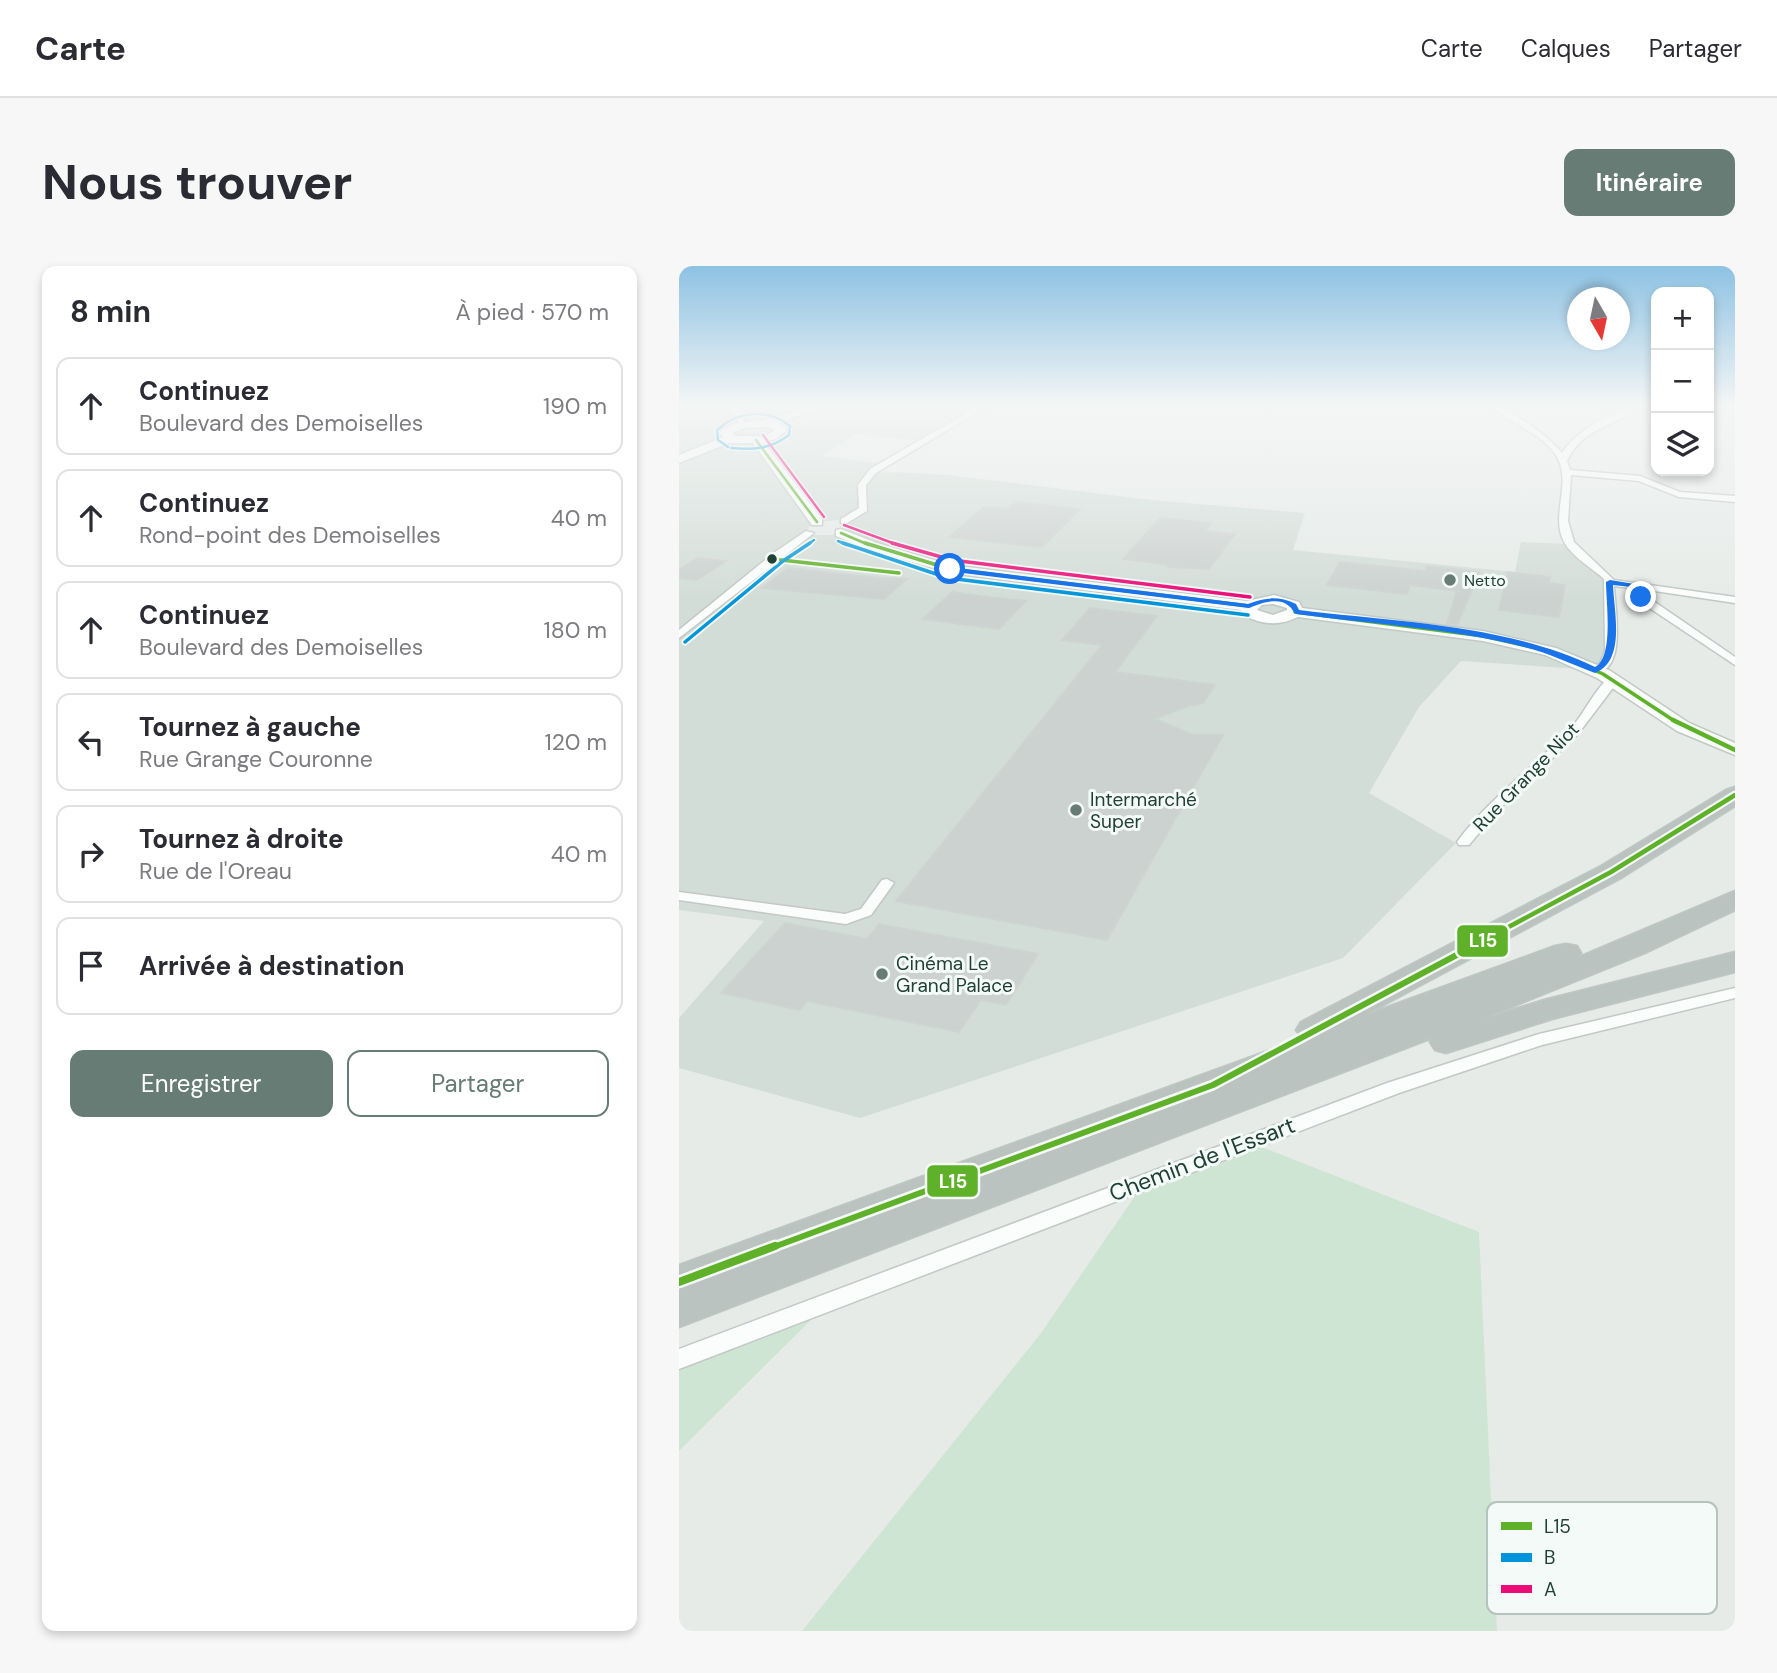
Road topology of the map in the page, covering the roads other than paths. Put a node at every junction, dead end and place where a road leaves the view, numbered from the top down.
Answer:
1 (776, 471) edge
2 (874, 471) edge
3 (1566, 472) joint
4 (1735, 499) edge
5 (1723, 500) junction
6 (1735, 508) edge
7 (843, 527) junction
8 (813, 528) junction
9 (1610, 582) junction
10 (1644, 586) junction
11 (1735, 600) edge
12 (1249, 606) joint
13 (1296, 612) joint
14 (679, 635) edge
15 (1735, 662) edge
16 (1595, 670) junction
17 (1613, 680) junction
18 (1735, 750) edge
19 (1735, 795) edge
20 (1464, 842) dead end
21 (1735, 876) edge
22 (887, 883) dead end
23 (679, 896) edge
24 (1735, 899) edge
25 (1735, 962) edge
26 (1735, 993) edge
27 (1214, 1097) junction
28 (679, 1282) edge
29 (679, 1310) edge
30 (679, 1359) edge

1 - 8 street
2 - 7 street
3 - 5 street
3 - 9 street
4 - 5 street
5 - 6 street
7 - 8 street
7 - 12 street
8 - 14 street
9 - 10 street
9 - 16 street
10 - 11 street
10 - 15 street
12 - 13 street
13 - 16 street
16 - 17 street
17 - 18 street
17 - 20 street, Rue Grange Niot
19 - 27 highway
21 - 27 highway
22 - 23 street
24 - 27 highway
25 - 27 highway
26 - 30 street, Chemin de l'Essart
27 - 28 highway
27 - 29 highway

